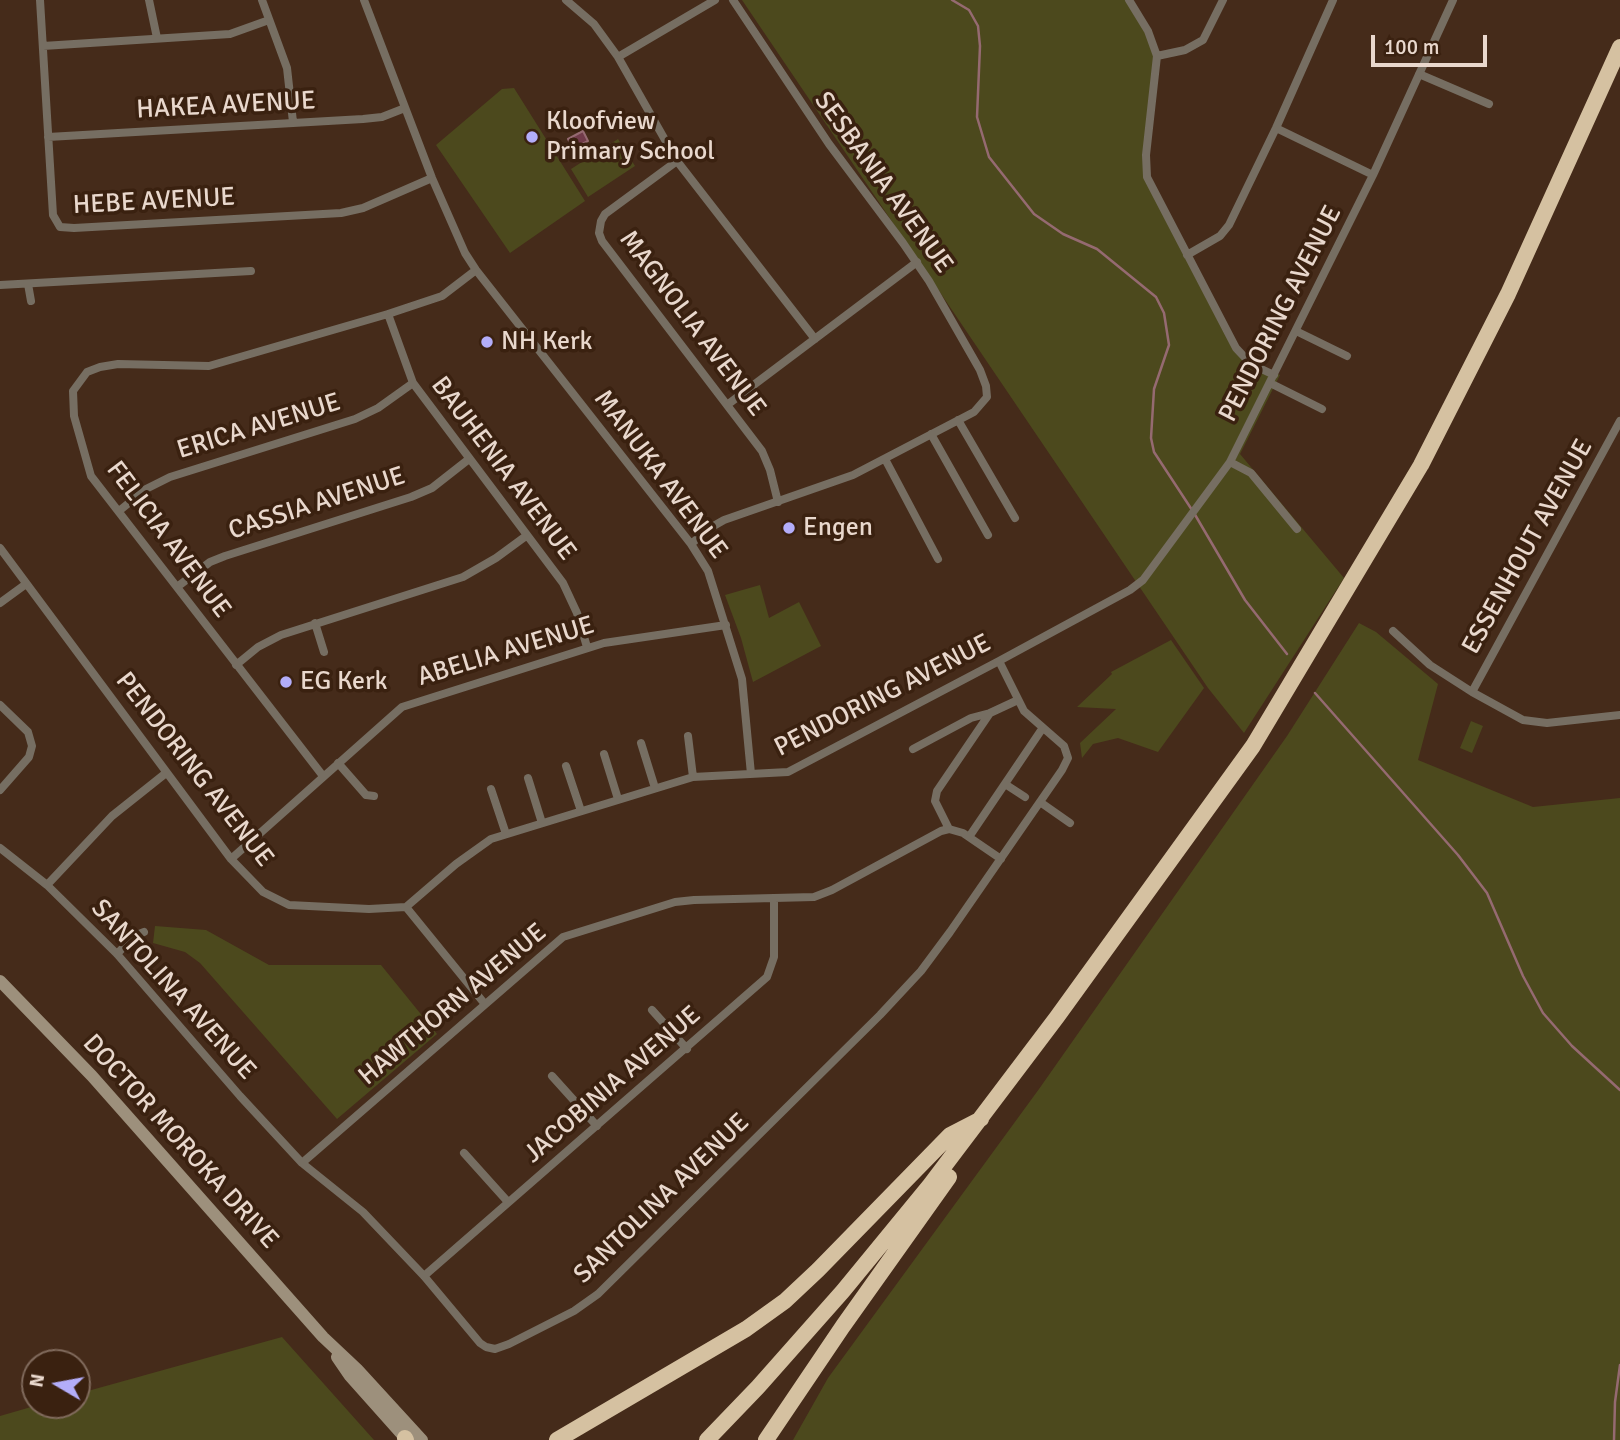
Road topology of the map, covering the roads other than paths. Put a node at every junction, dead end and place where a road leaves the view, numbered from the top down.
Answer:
1 (40, 0) edge
2 (149, 0) edge
3 (262, 0) edge
4 (364, 0) edge
5 (566, 0) edge
6 (715, 0) edge
7 (733, 0) edge
8 (1129, 0) edge
9 (1223, 0) edge
10 (1332, 0) edge
11 (1453, 0) edge
12 (269, 20) junction
13 (156, 37) junction
14 (43, 46) junction
15 (1620, 47) edge
16 (1157, 56) junction
17 (618, 57) junction
18 (1419, 74) junction
19 (1489, 104) dead end
20 (405, 108) junction
21 (293, 122) junction
22 (1276, 128) junction
23 (48, 137) junction
24 (677, 161) junction
25 (1373, 176) junction
26 (432, 178) junction
27 (1187, 255) junction
28 (917, 262) junction
29 (476, 270) junction
30 (251, 271) dead end
31 (28, 284) junction
32 (0, 285) edge
33 (31, 300) dead end
34 (388, 314) junction
35 (1296, 331) junction
36 (815, 339) junction
37 (1347, 356) dead end
38 (1272, 379) junction
39 (413, 383) junction
40 (727, 405) junction
41 (1322, 409) dead end
42 (958, 420) junction
43 (1620, 421) edge
44 (931, 434) junction
45 (469, 459) junction
46 (885, 459) junction
47 (1230, 462) junction
48 (778, 502) junction
49 (119, 511) junction
50 (1015, 518) dead end
51 (1297, 529) dead end
52 (988, 535) dead end
53 (526, 536) junction
54 (691, 544) junction
55 (0, 548) edge
56 (938, 559) dead end
57 (26, 584) junction
58 (177, 587) junction
59 (0, 603) edge
60 (315, 623) junction
61 (726, 625) junction
62 (1393, 631) dead end
63 (587, 647) junction
64 (324, 652) dead end
65 (999, 662) junction
66 (236, 665) junction
67 (1472, 692) junction
68 (1018, 701) junction
69 (0, 705) edge
70 (990, 713) junction
71 (1620, 715) edge
72 (1042, 729) junction
73 (688, 736) dead end
74 (641, 743) dead end
75 (913, 749) dead end
76 (604, 754) dead end
77 (338, 763) junction
78 (566, 766) dead end
79 (166, 773) junction
80 (751, 774) junction
81 (323, 776) junction
82 (693, 777) junction
83 (528, 778) dead end
84 (1005, 784) junction
85 (655, 788) junction
86 (491, 789) dead end
87 (0, 790) edge
88 (374, 796) dead end
89 (1025, 797) dead end
90 (618, 799) junction
91 (1040, 802) junction
92 (581, 811) junction
93 (542, 823) junction
94 (1070, 823) dead end
95 (949, 829) junction
96 (506, 834) junction
97 (969, 837) junction
98 (0, 848) edge
99 (231, 859) junction
100 (1001, 859) junction
101 (47, 886) junction
102 (774, 898) junction
103 (405, 907) junction
104 (144, 932) dead end
105 (117, 954) junction
106 (0, 981) edge
107 (484, 1003) junction
108 (652, 1010) dead end
109 (687, 1049) junction
110 (552, 1076) dead end
111 (983, 1118) junction
112 (597, 1126) junction
113 (464, 1153) dead end
114 (302, 1163) junction
115 (508, 1202) junction
116 (424, 1276) junction
117 (323, 1337) junction
118 (406, 1439) edge
119 (422, 1440) edge
120 (557, 1440) edge
121 (706, 1440) edge
122 (766, 1440) edge

1 - 14 street, HEBE AVENUE
2 - 13 street
3 - 12 street
4 - 20 street, MANUKA AVENUE
5 - 17 street
6 - 17 street
7 - 28 street, SESBANIA AVENUE
8 - 16 street
9 - 16 street
10 - 22 street
11 - 18 street, PENDORING AVENUE
12 - 13 street
12 - 21 street
13 - 14 street
14 - 23 street, HEBE AVENUE
15 - 111 highway
16 - 27 street
17 - 24 street
18 - 19 street
18 - 25 street, PENDORING AVENUE
20 - 21 street, HAKEA AVENUE
20 - 26 street, MANUKA AVENUE
21 - 23 street, HAKEA AVENUE
22 - 25 street
22 - 27 street
23 - 26 street, HEBE AVENUE
24 - 36 street
24 - 40 street, MAGNOLIA AVENUE
25 - 35 street, PENDORING AVENUE
26 - 29 street, MANUKA AVENUE
27 - 38 street
28 - 36 street
28 - 42 street, SESBANIA AVENUE
29 - 34 street, FELICIA AVENUE
29 - 54 street, MANUKA AVENUE
30 - 31 street
31 - 32 street
31 - 33 street
34 - 39 street, BAUHENIA AVENUE
34 - 49 street, FELICIA AVENUE
35 - 37 street
35 - 38 street, PENDORING AVENUE
36 - 40 street
38 - 41 street
38 - 47 street, PENDORING AVENUE
39 - 45 street, BAUHENIA AVENUE
39 - 49 street, ERICA AVENUE
40 - 48 street, MAGNOLIA AVENUE
42 - 44 street
42 - 50 street
43 - 67 street, ESSENHOUT AVENUE
44 - 46 street
44 - 52 street
45 - 53 street, BAUHENIA AVENUE
45 - 58 street, CASSIA AVENUE
46 - 48 street
46 - 56 street
47 - 51 street
47 - 65 street, PENDORING AVENUE
48 - 54 street
49 - 58 street, FELICIA AVENUE
53 - 60 street
53 - 63 street, BAUHENIA AVENUE
54 - 61 street, MANUKA AVENUE
55 - 57 street, PENDORING AVENUE
57 - 59 street
57 - 79 street, PENDORING AVENUE
58 - 66 street, FELICIA AVENUE
60 - 64 street
60 - 66 street
61 - 63 street, ABELIA AVENUE
61 - 80 street, MANUKA AVENUE
62 - 67 street
63 - 77 street, ABELIA AVENUE
65 - 68 street, SANTOLINA AVENUE
65 - 80 street, PENDORING AVENUE
66 - 81 street, FELICIA AVENUE
67 - 71 street
68 - 70 street
68 - 72 street, SANTOLINA AVENUE
69 - 87 street
70 - 75 street
70 - 95 street
72 - 84 street
72 - 91 street, SANTOLINA AVENUE
73 - 82 street
74 - 85 street
76 - 90 street
77 - 81 street, ABELIA AVENUE
77 - 88 street
78 - 92 street
79 - 99 street, PENDORING AVENUE
79 - 101 street
80 - 82 street, PENDORING AVENUE
81 - 99 street, ABELIA AVENUE
82 - 85 street, PENDORING AVENUE
83 - 93 street
84 - 89 street
84 - 97 street
85 - 90 street, PENDORING AVENUE
86 - 96 street
90 - 92 street, PENDORING AVENUE
91 - 94 street
91 - 100 street, SANTOLINA AVENUE
92 - 93 street, PENDORING AVENUE
93 - 96 street, PENDORING AVENUE
95 - 97 street
95 - 102 street, HAWTHORN AVENUE
96 - 103 street, PENDORING AVENUE
97 - 100 street
98 - 101 street, SANTOLINA AVENUE
99 - 103 street, PENDORING AVENUE
100 - 116 street, SANTOLINA AVENUE
101 - 105 street, SANTOLINA AVENUE
102 - 107 street, HAWTHORN AVENUE
102 - 109 street, JACOBINIA AVENUE
103 - 107 street
104 - 105 street
105 - 114 street, SANTOLINA AVENUE
106 - 117 main road, DOCTOR MOROKA DRIVE
107 - 114 street, HAWTHORN AVENUE
108 - 109 street
109 - 112 street, JACOBINIA AVENUE
110 - 112 street
111 - 120 highway
111 - 121 highway
111 - 122 highway
112 - 115 street, JACOBINIA AVENUE
113 - 115 street
114 - 116 street, SANTOLINA AVENUE
115 - 116 street, JACOBINIA AVENUE
117 - 118 main road, DOCTOR MOROKA DRIVE
117 - 119 main road, DOCTOR MOROKA DRIVE

